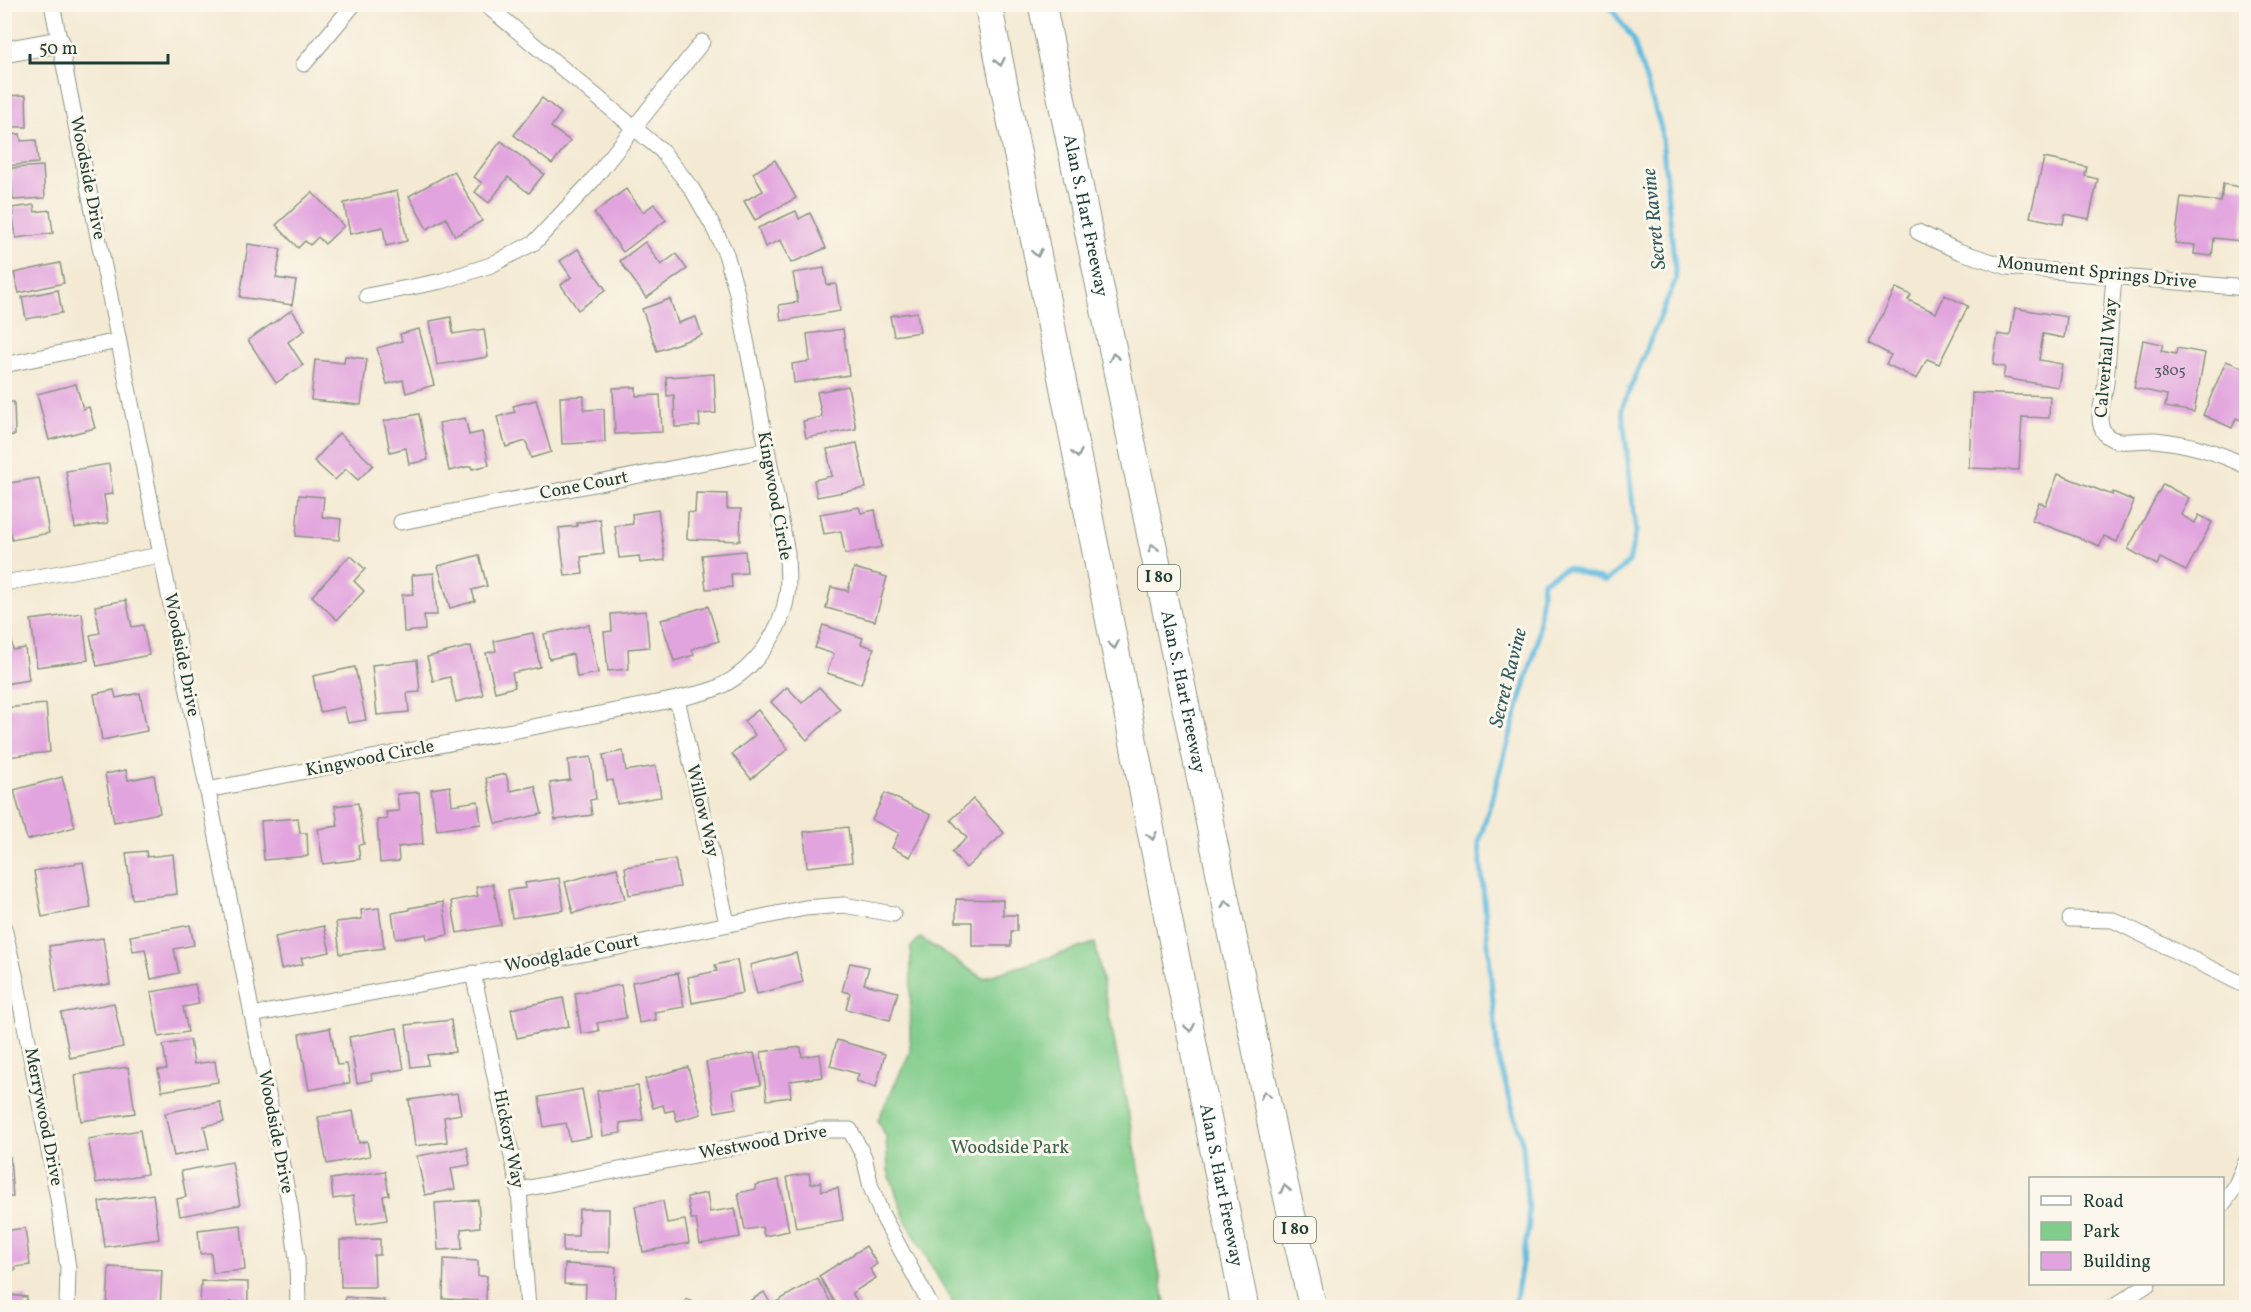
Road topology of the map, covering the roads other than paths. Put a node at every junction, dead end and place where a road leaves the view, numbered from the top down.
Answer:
1 (52, 4) edge
2 (354, 4) edge
3 (485, 4) edge
4 (988, 4) edge
5 (1042, 4) edge
6 (59, 42) junction
7 (702, 42) dead end
8 (4, 52) edge
9 (304, 64) dead end
10 (634, 128) junction
11 (1918, 232) dead end
12 (2114, 277) junction
13 (2247, 288) edge
14 (367, 296) dead end
15 (118, 341) junction
16 (4, 365) edge
17 (766, 450) junction
18 (2247, 466) edge
19 (401, 522) dead end
20 (161, 555) junction
21 (4, 583) edge
22 (677, 699) junction
23 (207, 790) junction
24 (893, 914) dead end
25 (2070, 919) dead end
26 (727, 923) junction
27 (4, 928) edge
28 (473, 973) junction
29 (2247, 986) edge
30 (252, 1015) junction
31 (2247, 1162) edge
32 (519, 1190) junction
33 (2224, 1204) edge
34 (2146, 1285) edge
35 (67, 1308) edge
36 (298, 1308) edge
37 (528, 1308) edge
38 (932, 1308) edge
39 (1245, 1308) edge
40 (1313, 1308) edge
41 (2112, 1308) edge

1 - 6 street, Woodside Drive
2 - 9 street
3 - 10 street, Kingwood Circle
4 -> 39 highway, Alan S. Hart Freeway
40 -> 5 highway, Alan S. Hart Freeway / I 80
6 - 8 street
6 - 15 street, Woodside Drive
7 - 10 street
10 - 14 street
10 - 17 street, Kingwood Circle
11 - 12 street, Monument Springs Drive
12 - 13 street, Monument Springs Drive
12 - 18 street, Calverhall Way
15 - 16 street
15 - 20 street, Woodside Drive
17 - 19 street, Cone Court
17 - 22 street, Kingwood Circle
20 - 21 street
20 - 23 street, Woodside Drive
22 - 23 street, Kingwood Circle
22 - 26 street, Willow Way
23 - 30 street, Woodside Drive
24 - 26 street, Woodglade Court
25 - 29 street
26 - 28 street, Woodglade Court
27 - 35 street, Merrywood Drive
28 - 30 street, Woodglade Court
28 - 32 street, Hickory Way
30 - 36 street, Woodside Drive
31 - 33 street
32 - 37 street, Hickory Way
32 - 38 street, Westwood Drive
34 - 41 street

